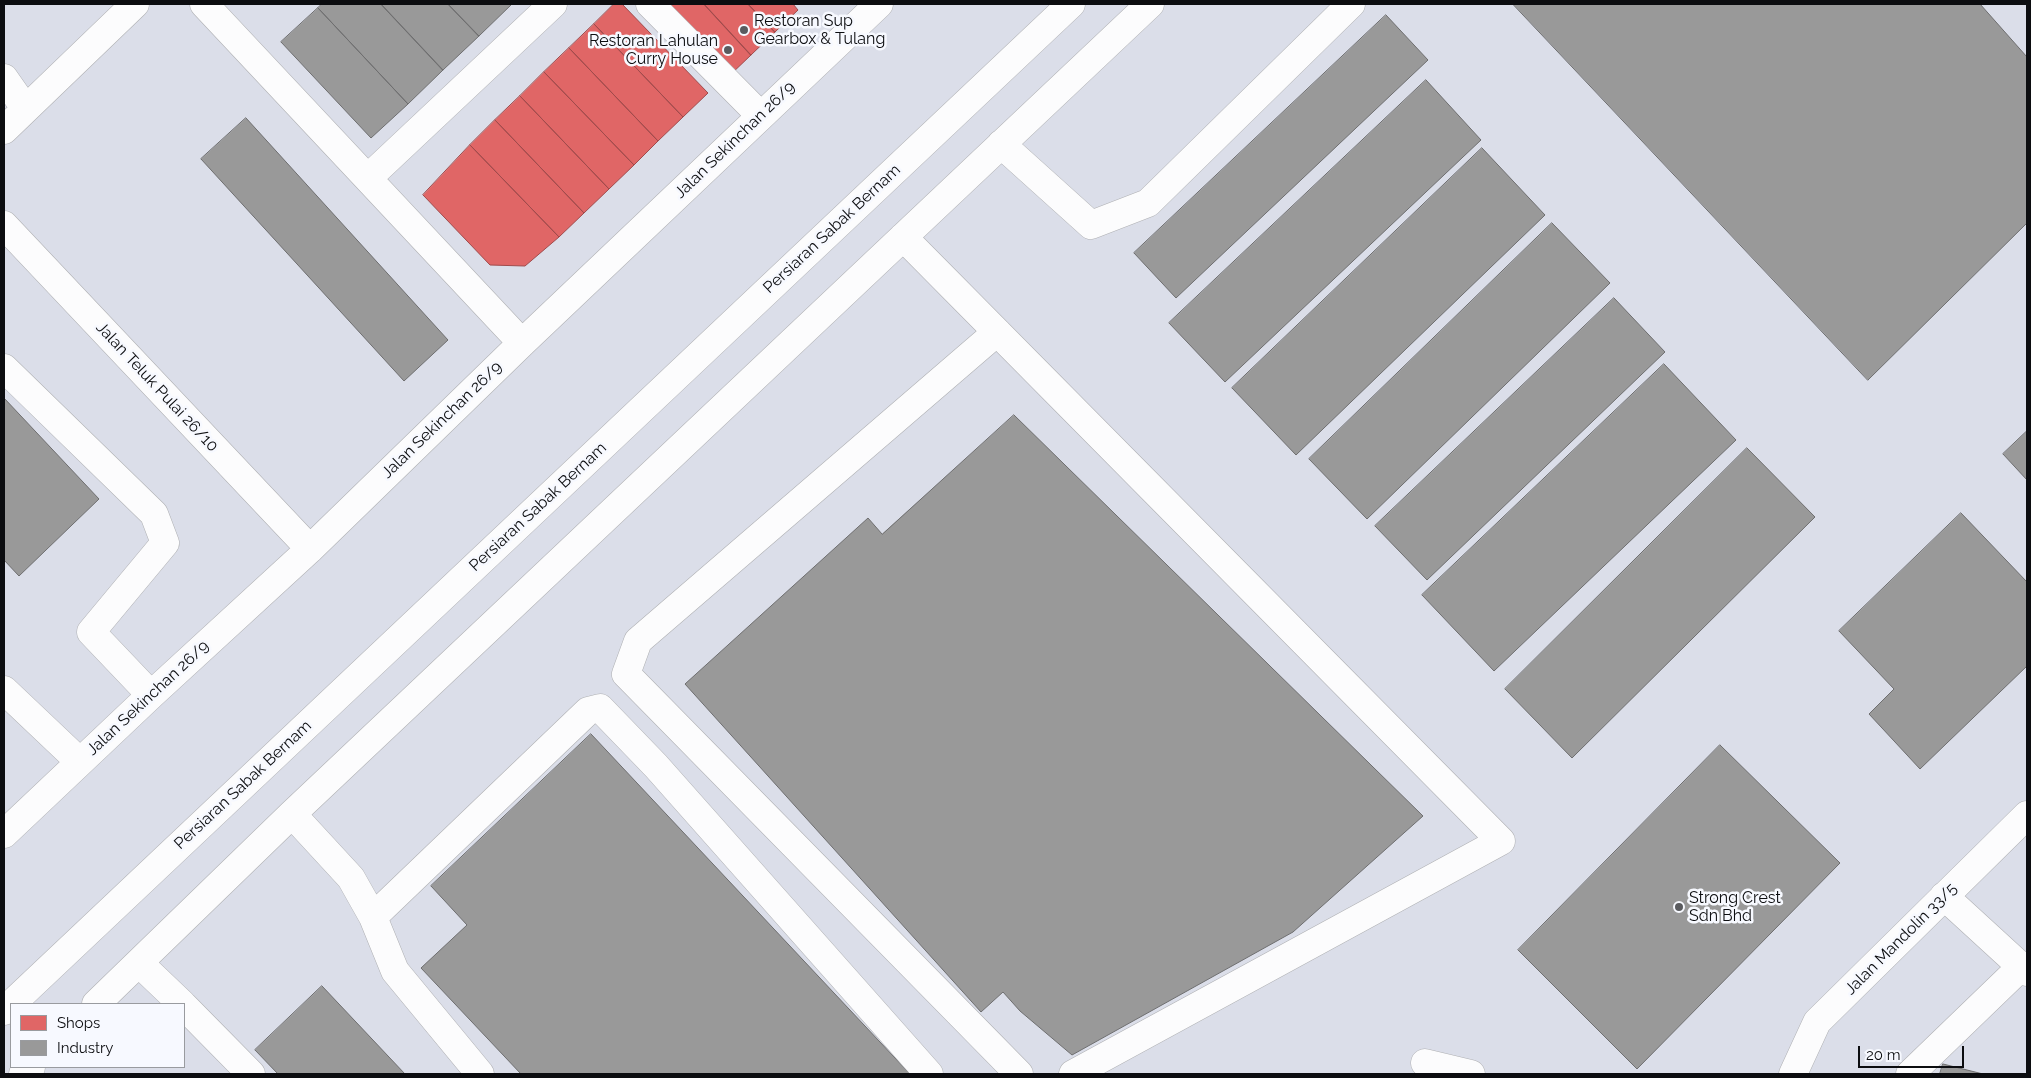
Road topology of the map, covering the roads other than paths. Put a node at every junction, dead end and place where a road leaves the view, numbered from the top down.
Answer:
1 (135, 4) edge
2 (204, 4) edge
3 (553, 4) edge
4 (650, 4) edge
5 (879, 4) edge
6 (1071, 4) edge
7 (1150, 4) edge
8 (1351, 4) edge
9 (4, 78) edge
10 (25, 108) junction
11 (761, 116) junction
12 (4, 130) edge
13 (1001, 144) junction
14 (368, 178) junction
15 (4, 224) edge
16 (903, 237) junction
17 (997, 332) junction
18 (522, 342) junction
19 (4, 368) edge
20 (310, 549) junction
21 (151, 695) junction
22 (6, 698) edge
23 (80, 762) junction
24 (292, 814) junction
25 (2027, 815) edge
26 (4, 834) edge
27 (1944, 896) junction
28 (373, 917) junction
29 (139, 963) junction
30 (2024, 970) edge
31 (12, 1003) edge
32 (97, 1003) edge
33 (181, 1003) edge
34 (185, 1007) edge
35 (1425, 1063) dead end
36 (250, 1074) edge
37 (480, 1074) edge
38 (928, 1074) edge
39 (1019, 1074) edge
40 (1073, 1074) edge
41 (1471, 1074) edge
42 (1793, 1074) edge
43 (1910, 1074) edge

1 - 10 street
2 - 14 street
3 - 14 street
4 - 11 street
5 - 11 street, Jalan Sekinchan 26/9
6 - 31 street, Persiaran Sabak Bernam
7 - 13 street
8 - 13 street
9 - 10 street
10 - 12 street
11 - 18 street, Jalan Sekinchan 26/9
13 - 16 street
14 - 18 street
15 - 20 street, Jalan Teluk Pulai 26/10
16 - 17 street
16 - 24 street
17 - 39 street
17 - 40 street
18 - 20 street, Jalan Sekinchan 26/9
19 - 21 street
20 - 21 street, Jalan Sekinchan 26/9
21 - 23 street, Jalan Sekinchan 26/9
22 - 23 street
23 - 26 street, Jalan Sekinchan 26/9
24 - 28 street
24 - 29 street
25 - 27 street, Jalan Mandolin 33/5
27 - 30 street
27 - 42 street, Jalan Mandolin 33/5
28 - 37 street
28 - 38 street
29 - 32 street
29 - 33 street
30 - 43 street
34 - 36 street
35 - 41 street

